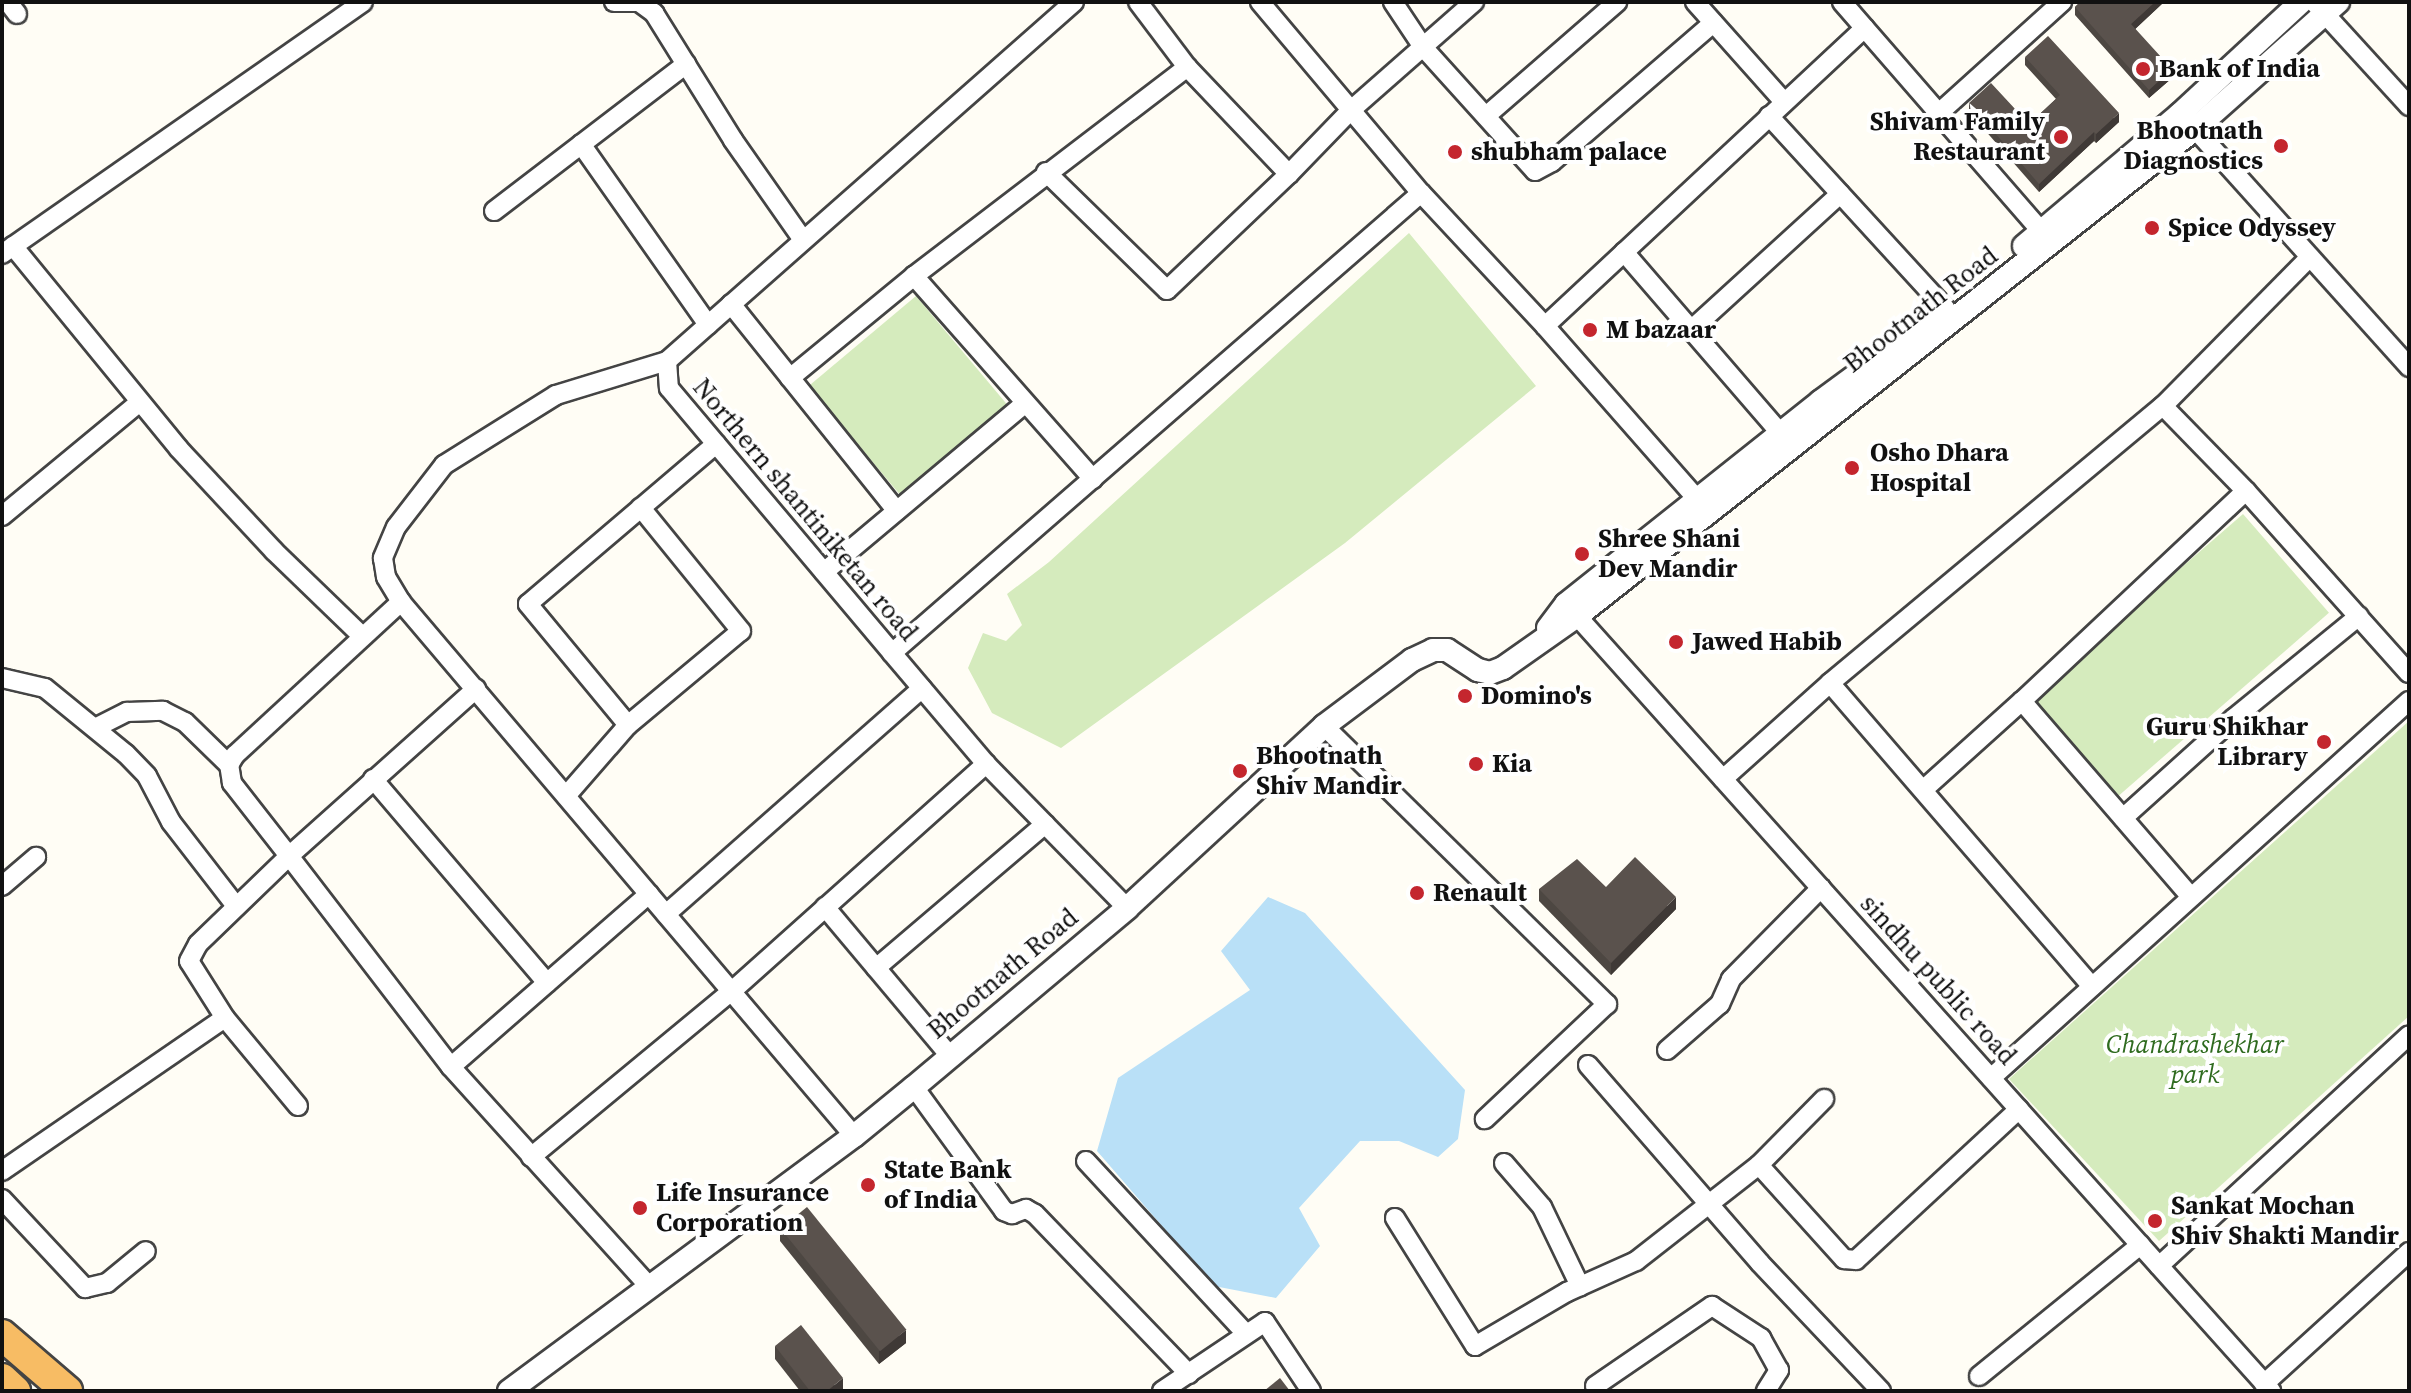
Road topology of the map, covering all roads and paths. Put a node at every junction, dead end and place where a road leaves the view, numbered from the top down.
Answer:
1 (363, 2) edge
2 (614, 2) edge
3 (1074, 2) edge
4 (1138, 2) edge
5 (1260, 2) edge
6 (1393, 2) edge
7 (1474, 2) edge
8 (1617, 2) edge
9 (1695, 2) edge
10 (1842, 2) edge
11 (2062, 2) edge
12 (2301, 2) edge
13 (652, 4) edge
14 (2325, 6) edge
15 (1052, 8) edge
16 (2040, 9) edge
17 (1713, 23) junction
18 (1865, 28) junction
19 (1423, 47) junction
20 (686, 64) junction
21 (1187, 67) junction
22 (1784, 102) junction
23 (2409, 106) edge
24 (1351, 110) junction
25 (1939, 113) junction
26 (1486, 116) junction
27 (1769, 116) junction
28 (2188, 121) junction
29 (581, 144) junction
30 (1046, 172) junction
31 (1289, 174) junction
32 (1421, 193) junction
33 (1840, 194) junction
34 (494, 211) dead end
35 (2047, 237) junction
36 (803, 240) junction
37 (7, 250) edge
38 (1624, 252) junction
39 (2310, 257) junction
40 (914, 276) junction
41 (731, 304) junction
42 (1946, 309) junction
43 (708, 325) junction
44 (1545, 326) junction
45 (1691, 330) junction
46 (667, 361) junction
47 (2409, 367) edge
48 (790, 378) junction
49 (140, 402) junction
50 (1024, 404) junction
51 (2163, 406) junction
52 (1780, 433) junction
53 (716, 444) junction
54 (1093, 479) junction
55 (2246, 491) junction
56 (1700, 507) junction
57 (641, 508) junction
58 (897, 511) junction
59 (2, 516) edge
60 (824, 572) junction
61 (401, 602) junction
62 (1572, 610) junction
63 (2359, 616) junction
64 (362, 636) junction
65 (892, 653) junction
66 (2409, 673) edge
67 (2, 678) edge
68 (1830, 683) junction
69 (922, 688) junction
70 (476, 689) junction
71 (2022, 701) junction
72 (2409, 701) edge
73 (628, 725) junction
74 (1324, 726) junction
75 (95, 728) junction
76 (986, 764) junction
77 (229, 765) junction
78 (373, 779) junction
79 (1723, 779) junction
80 (1923, 790) junction
81 (566, 796) junction
82 (2123, 818) junction
83 (1045, 824) junction
84 (289, 856) junction
85 (36, 857) dead end
86 (2, 886) edge
87 (1821, 888) junction
88 (649, 894) junction
89 (2191, 897) junction
90 (236, 906) junction
91 (825, 907) junction
92 (1127, 908) junction
93 (666, 914) junction
94 (876, 968) junction
95 (547, 983) junction
96 (2092, 986) junction
97 (732, 991) junction
98 (225, 1018) junction
99 (2409, 1035) edge
100 (1667, 1050) dead end
101 (950, 1056) junction
102 (1588, 1065) dead end
103 (451, 1067) junction
104 (1991, 1078) junction
105 (914, 1087) junction
106 (1824, 1099) dead end
107 (298, 1106) dead end
108 (2019, 1109) junction
109 (1485, 1119) dead end
110 (854, 1136) junction
111 (531, 1157) junction
112 (1086, 1161) dead end
113 (1504, 1163) dead end
114 (1759, 1165) junction
115 (2, 1171) edge
116 (2, 1199) edge
117 (1709, 1204) junction
118 (1395, 1218) dead end
119 (2140, 1245) junction
120 (146, 1251) dead end
121 (2409, 1252) edge
122 (2159, 1266) junction
123 (1580, 1286) junction
124 (650, 1287) junction
125 (1245, 1333) junction
126 (2, 1335) edge
127 (1189, 1374) junction
128 (1979, 1376) dead end
129 (2, 1379) edge
130 (1595, 1386) dead end
131 (2267, 1387) edge
132 (15, 1391) edge
133 (67, 1391) edge
134 (509, 1391) edge
135 (1162, 1391) edge
136 (1311, 1391) edge
137 (1766, 1391) edge
138 (1881, 1391) edge

1 - 37 street
2 - 13 street
3 - 15 street, Northern shantiniketan road
4 - 21 street
5 - 24 street
6 - 19 street
7 - 19 street
8 - 26 street
9 - 17 street
10 - 18 street
11 - 16 street
12 - 28 street, Bhootnath Road
13 - 20 street
14 - 23 street
14 - 28 street, Bhootnath Road
15 - 36 street, Northern shantiniketan road
16 - 25 street
17 - 22 street
17 - 26 street
18 - 22 street
18 - 25 street
19 - 24 street
19 - 26 street
20 - 29 street
20 - 36 street
21 - 30 street
21 - 31 street
22 - 27 street
24 - 31 street
24 - 32 street
25 - 35 street
27 - 33 street
27 - 38 street
28 - 35 street, Bhootnath Road
28 - 39 street
29 - 34 street
29 - 43 street
30 - 31 street
30 - 40 street
32 - 44 street
32 - 54 street
33 - 42 street
33 - 45 street
35 - 42 street, Bhootnath Road
35 - 56 street, Bhootnath Road
36 - 41 street, Northern shantiniketan road
37 - 49 street
38 - 44 street
38 - 45 street
39 - 47 street
39 - 51 street
40 - 48 street
40 - 50 street
41 - 43 street, Northern shantiniketan road
41 - 48 street
42 - 52 street, Bhootnath Road
43 - 46 street, Northern shantiniketan road
44 - 56 street
45 - 52 street
46 - 53 street, Northern shantiniketan road
46 - 61 street
48 - 58 street
49 - 59 street
49 - 64 street
50 - 54 street
50 - 58 street
51 - 55 street
51 - 68 street
52 - 56 street, Bhootnath Road
53 - 57 street
53 - 60 street, Northern shantiniketan road
54 - 65 street
55 - 63 street
55 - 71 street
56 - 62 street, Bhootnath Road
57 - 73 street
57 - 73 street
58 - 60 street
60 - 65 street, Northern shantiniketan road
61 - 64 street
61 - 70 street
62 - 74 street, Bhootnath Road
62 - 79 street, sindhu public road
63 - 66 street
63 - 82 street
64 - 77 street
65 - 69 street, Northern shantiniketan road
67 - 75 street
68 - 79 street
68 - 80 street
69 - 76 street, Northern shantiniketan road
69 - 93 street
70 - 78 street
70 - 81 street
71 - 80 street
71 - 82 street
72 - 89 street
73 - 81 street
74 - 92 street, Bhootnath Road
74 - 109 street
75 - 77 street
75 - 90 street
76 - 83 street, Northern shantiniketan road
76 - 91 street
77 - 84 street
78 - 84 street
78 - 95 street
79 - 87 street, sindhu public road
80 - 96 street
81 - 88 street
82 - 89 street
83 - 92 street, Northern shantiniketan road
83 - 94 street
84 - 90 street
84 - 103 street
85 - 86 street
87 - 100 street
87 - 104 street, sindhu public road
88 - 93 street
88 - 95 street
89 - 96 street
90 - 98 street
91 - 94 street
91 - 97 street
92 - 101 street, Bhootnath Road
93 - 97 street
94 - 101 street
95 - 103 street
96 - 104 street
97 - 110 street
97 - 111 street
98 - 107 street
98 - 115 street
99 - 122 street
101 - 105 street, Bhootnath Road
102 - 117 street
103 - 111 street
104 - 108 street, sindhu public road
105 - 110 street, Bhootnath Road
105 - 127 street
106 - 114 street
108 - 114 street
108 - 119 street, sindhu public road
110 - 124 street, Bhootnath Road
111 - 124 street
112 - 125 street
113 - 123 street
114 - 117 street
116 - 120 street
117 - 123 street
117 - 138 street
118 - 123 street
119 - 122 street, sindhu public road
119 - 128 street
121 - 131 street
122 - 131 street, sindhu public road
124 - 134 street, Bhootnath Road
125 - 127 street
125 - 136 street
126 - 133 highway
127 - 135 street
129 - 132 highway
130 - 137 street

